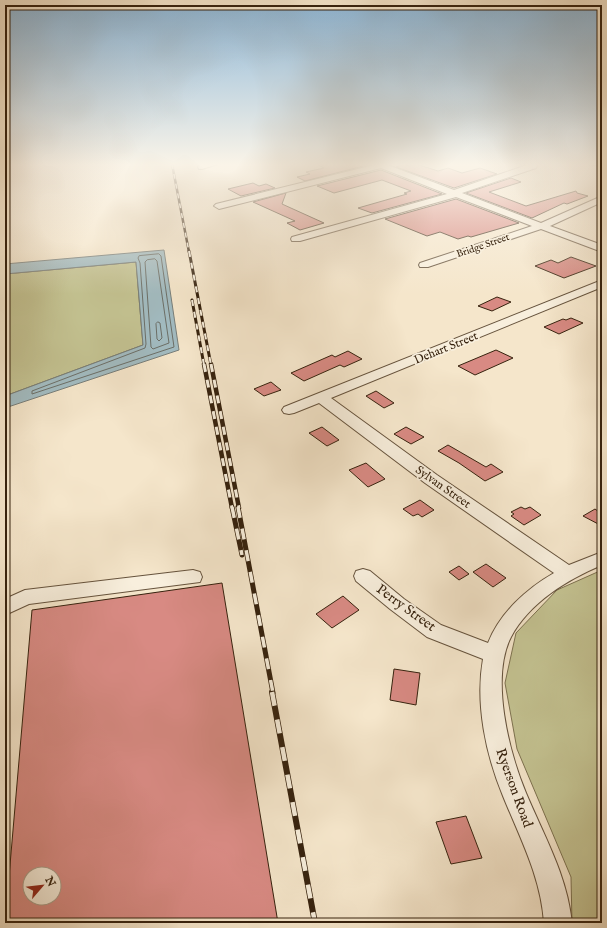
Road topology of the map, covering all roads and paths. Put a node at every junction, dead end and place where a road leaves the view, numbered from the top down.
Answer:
1 (407, 207) edge
2 (490, 207) edge
3 (583, 207) edge
4 (541, 226) junction
5 (296, 239) dead end
6 (602, 249) edge
7 (424, 265) dead end
8 (602, 283) edge
9 (321, 398) junction
10 (289, 410) dead end
11 (602, 558) edge
12 (568, 573) junction
13 (363, 576) dead end
14 (193, 577) dead end
15 (5, 608) edge
16 (495, 655) junction
17 (558, 923) edge

1 - 5 street
2 - 4 street
3 - 4 street
4 - 6 street
4 - 7 street, Bridge Street
8 - 9 street, Dehart Street
9 - 10 street, Dehart Street
9 - 12 street, Sylvan Street
11 - 12 street, Ryerson Road
12 - 16 street, Ryerson Road
13 - 16 street, Perry Street
14 - 15 street
16 - 17 street, Ryerson Road

